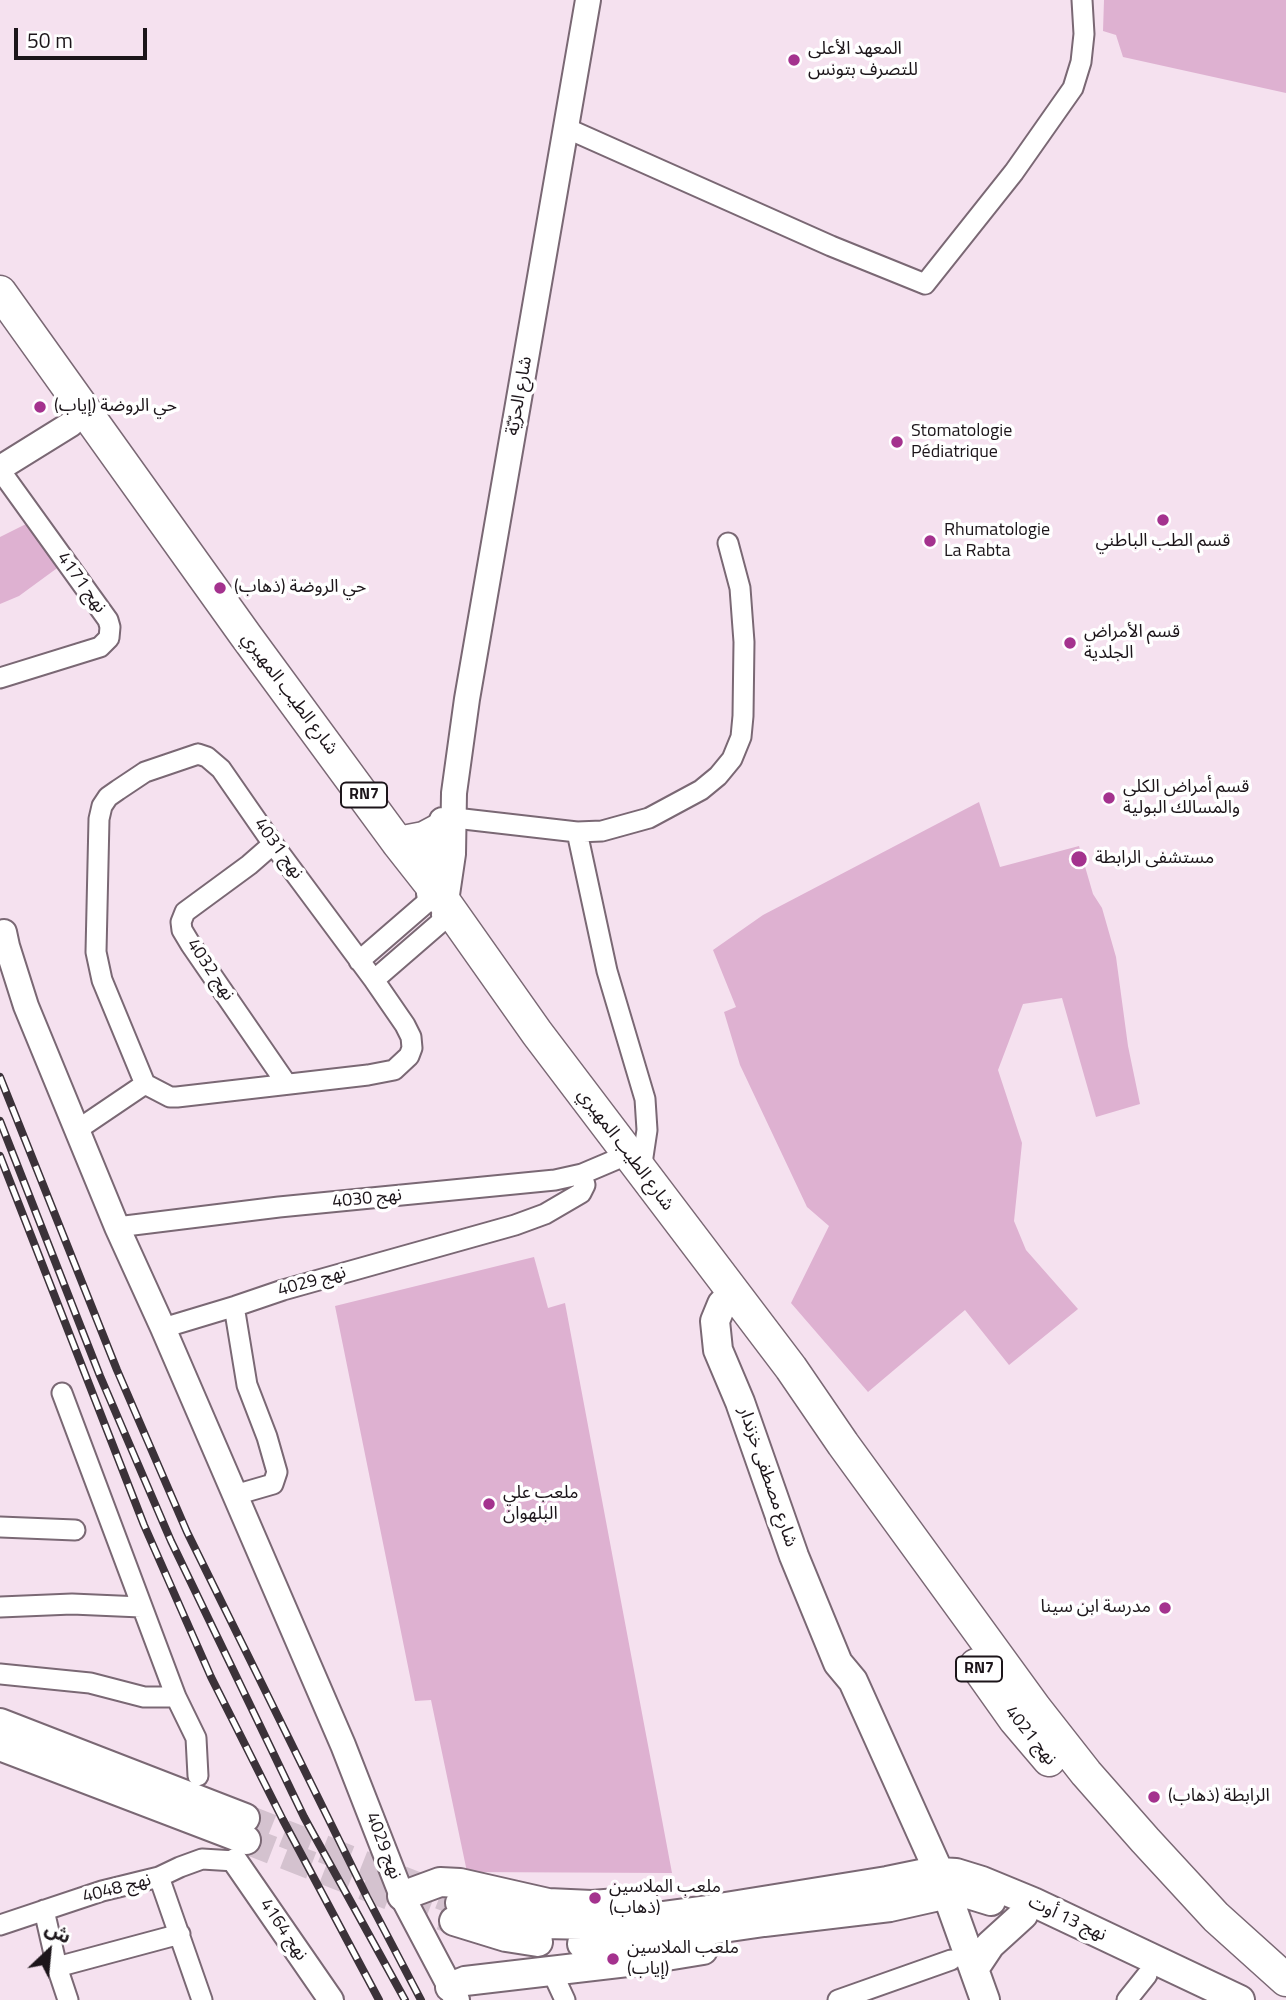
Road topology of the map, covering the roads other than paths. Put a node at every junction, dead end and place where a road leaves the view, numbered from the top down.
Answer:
1 (589, 0) edge
2 (1082, 0) edge
3 (566, 128) junction
4 (0, 292) edge
5 (0, 327) edge
6 (71, 424) junction
7 (0, 469) edge
8 (728, 543) dead end
9 (0, 678) edge
10 (449, 814) junction
11 (577, 832) junction
12 (398, 843) junction
13 (273, 844) junction
14 (436, 903) junction
15 (1, 933) edge
16 (359, 961) junction
17 (0, 973) edge
18 (374, 980) junction
19 (26, 1006) junction
20 (286, 1083) junction
21 (145, 1084) junction
22 (77, 1130) junction
23 (628, 1165) junction
24 (582, 1174) junction
25 (117, 1227) junction
26 (728, 1299) junction
27 (236, 1307) junction
28 (163, 1328) junction
29 (62, 1393) dead end
30 (235, 1495) junction
31 (0, 1527) edge
32 (75, 1530) dead end
33 (0, 1606) edge
34 (141, 1607) junction
35 (0, 1674) edge
36 (176, 1698) junction
37 (0, 1723) edge
38 (0, 1746) edge
39 (198, 1776) dead end
40 (242, 1840) junction
41 (159, 1877) junction
42 (934, 1884) junction
43 (886, 1890) junction
44 (402, 1896) junction
45 (44, 1910) junction
46 (858, 1910) junction
47 (1023, 1915) junction
48 (0, 1925) edge
49 (180, 1934) junction
50 (963, 1965) junction
51 (57, 1966) junction
52 (552, 1972) junction
53 (1147, 1975) junction
54 (1286, 1980) edge
55 (453, 1993) edge
56 (68, 2000) edge
57 (202, 2000) edge
58 (331, 2000) edge
59 (565, 2000) edge
60 (838, 2000) edge
61 (965, 2000) edge
62 (985, 2000) edge
63 (1127, 2000) edge
64 (1199, 2000) edge
65 (1240, 2000) edge
66 (1279, 2000) edge

1 - 3 street, شارع الحرّيّة
2 - 3 street
3 - 10 street, شارع الحرّيّة
4 - 12 main road, شارع الطيب المهيري / RN7
5 - 6 main road, شارع الطيب المهيري / RN7
6 - 7 street
6 - 14 main road, شارع الطيب المهيري / RN7
7 - 9 street, نهج 4171
8 - 11 street
10 - 11 street
10 - 12 main road
10 - 14 street, شارع الحرّيّة
11 - 23 street
12 - 14 main road, شارع الطيب المهيري / RN7
13 - 16 street, نهج 4031
13 - 20 street, نهج 4032
13 - 21 street, نهج 4031
14 - 16 street
14 - 18 street
14 - 23 main road, شارع الطيب المهيري / RN7
15 - 19 street
16 - 18 street, نهج 4031
17 - 19 street
18 - 20 street, نهج 4031
19 - 22 street, نهج 4029
20 - 21 street, نهج 4031
21 - 22 street
22 - 25 street, نهج 4029
23 - 24 street, نهج 4030
23 - 26 main road, شارع الطيب المهيري / RN7
24 - 25 street, نهج 4030
24 - 27 street, نهج 4029
25 - 28 street, نهج 4029
26 - 42 main road, شارع مصطفى خزندار
26 - 54 main road, نهج 4021 / RN7
26 - 66 main road, نهج 4021 / RN7
27 - 28 street
27 - 30 street
28 - 30 street, نهج 4029
29 - 34 street
30 - 44 street, نهج 4029
31 - 32 street
33 - 34 street
34 - 36 street
35 - 36 street
36 - 39 street
37 - 40 main road
38 - 40 main road
40 - 41 street, نهج 4048
40 - 58 street, نهج 4164
41 - 45 street, نهج 4048
41 - 49 street
42 - 43 main road, نهج 13 أوت
42 - 47 main road, نهج 13 أوت
42 - 50 main road, شارع مصطفى خزندار
42 - 65 main road, نهج 13 أوت
43 - 44 main road
43 - 46 main road
43 - 46 main road
44 - 55 street, نهج 4029
45 - 48 street, نهج 4048
45 - 51 street
46 - 52 main road
47 - 50 main road
47 - 53 main road, نهج 13 أوت
49 - 51 street
49 - 57 street
50 - 60 street
50 - 61 main road
50 - 62 main road
51 - 56 street
52 - 55 main road
52 - 59 street
53 - 63 street
53 - 64 main road, نهج 13 أوت

